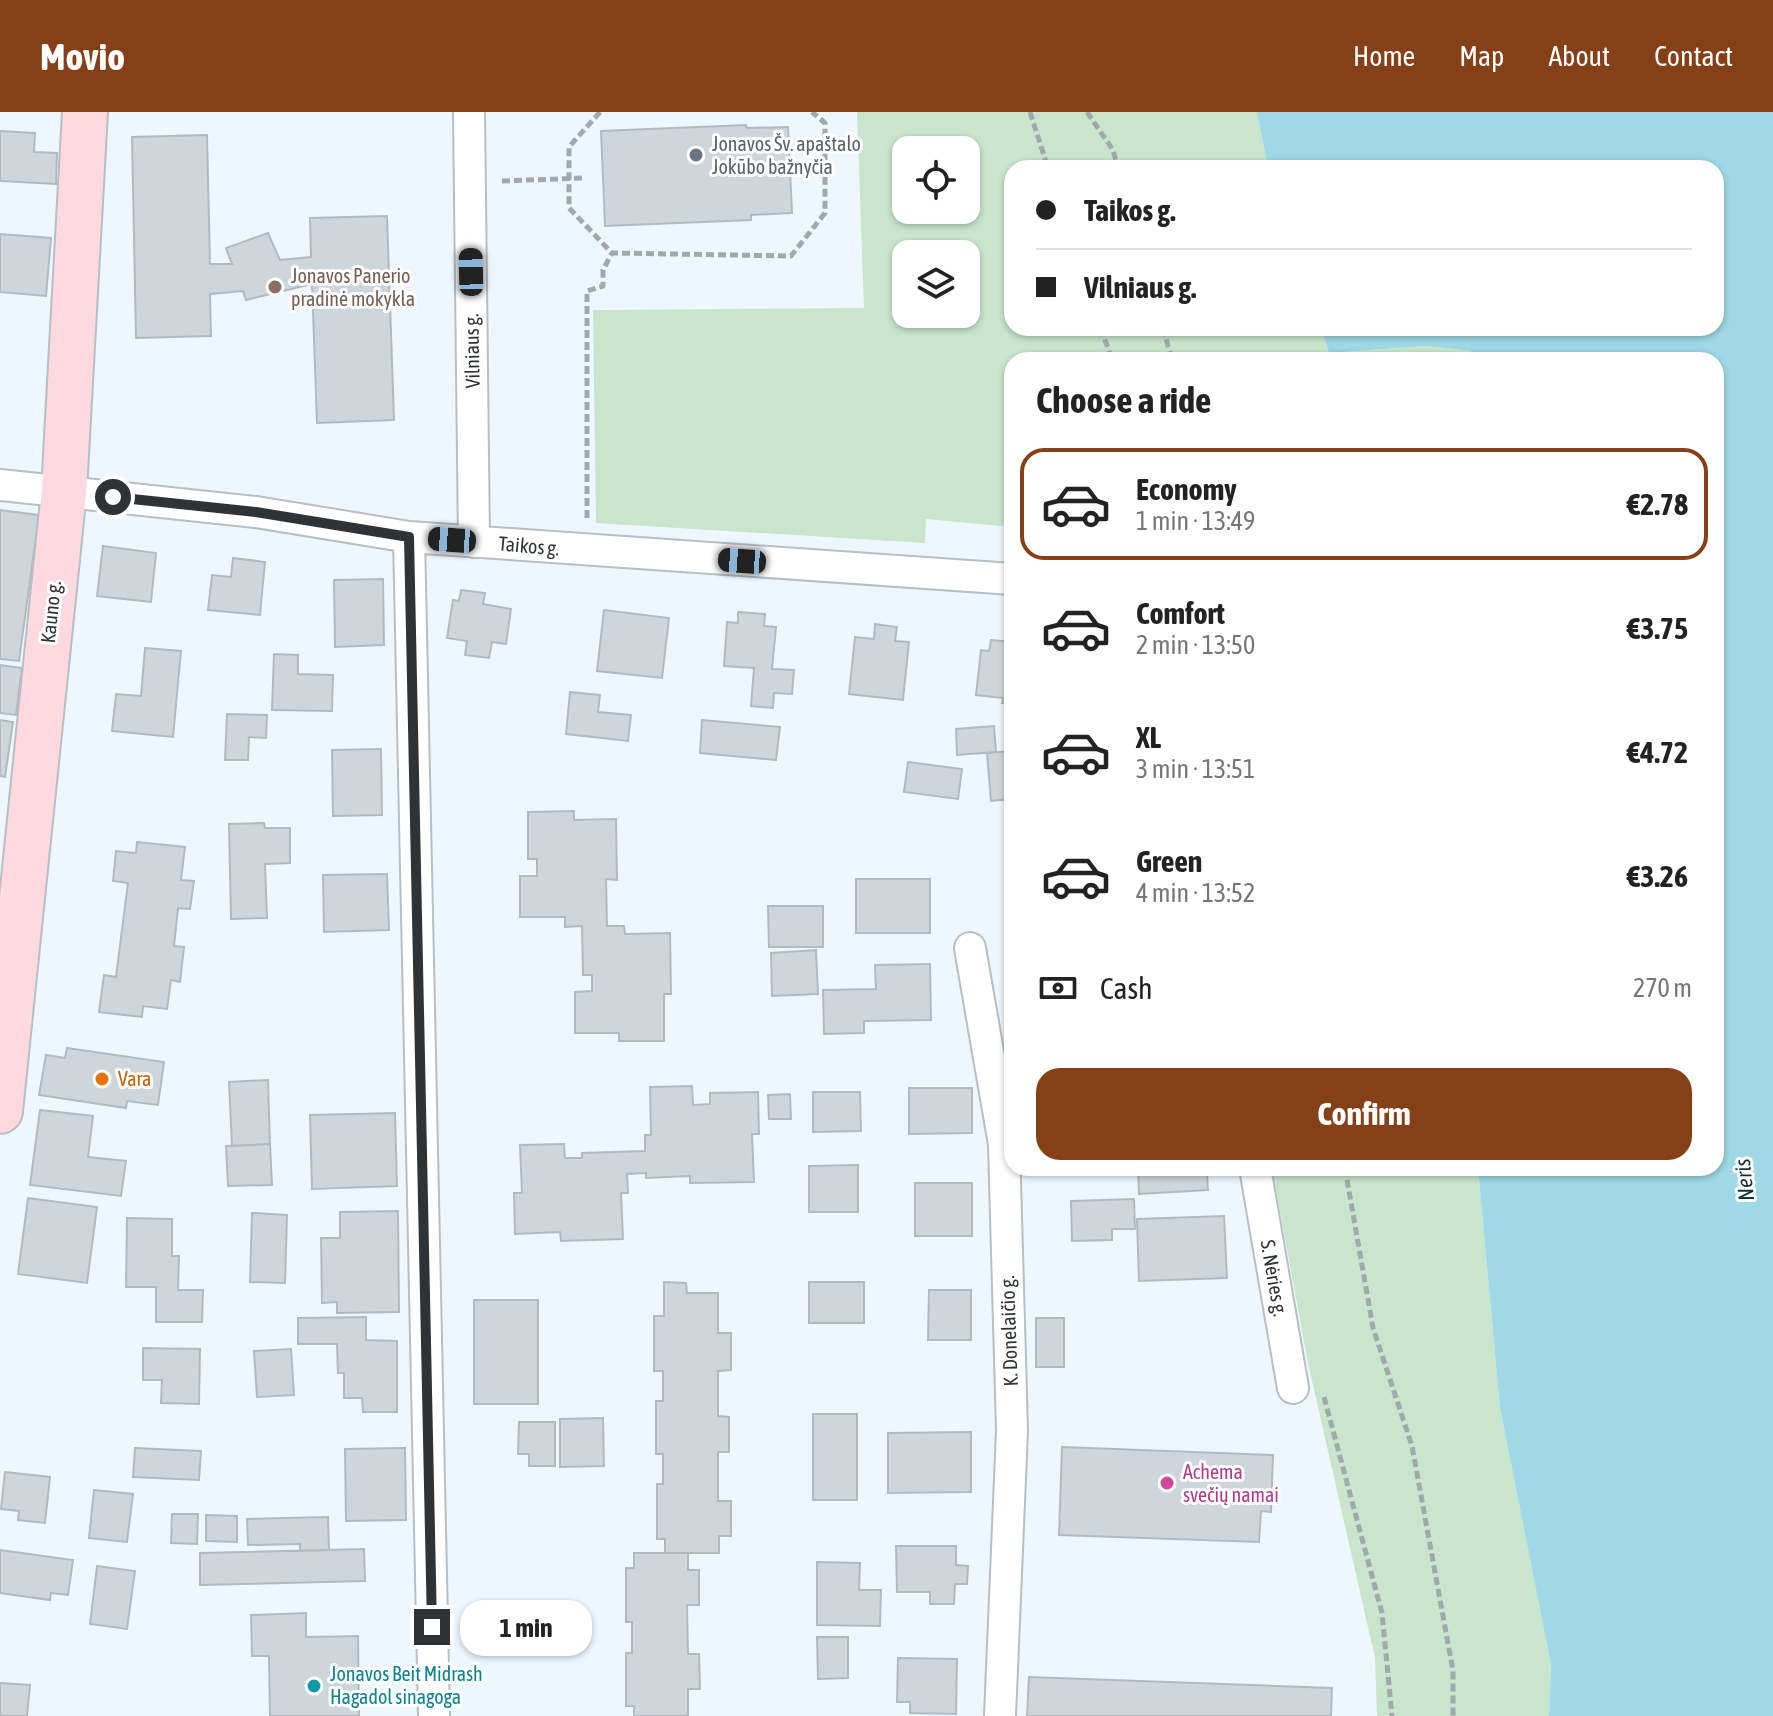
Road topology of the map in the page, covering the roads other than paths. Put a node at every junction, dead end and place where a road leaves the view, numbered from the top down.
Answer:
1 (85, 112) edge
2 (469, 112) edge
3 (0, 485) edge
4 (64, 491) junction
5 (409, 537) junction
6 (474, 542) junction
7 (1004, 578) edge
8 (970, 948) dead end
9 (0, 1111) edge
10 (1004, 1144) edge
11 (1005, 1176) edge
12 (1257, 1176) edge
13 (1307, 1389) road end
14 (434, 1716) edge
15 (1000, 1716) edge

1 - 4 main road, Kauno g.
2 - 6 street, Vilniaus g.
3 - 4 street, Taikos g.
4 - 5 street, Taikos g.
4 - 9 main road, Kauno g.
5 - 6 street, Taikos g.
5 - 14 street
6 - 7 street, Taikos g.
8 - 10 street, K. Donelaičio g.
11 - 15 street, K. Donelaičio g.
12 - 13 street, S. Nėries g.

